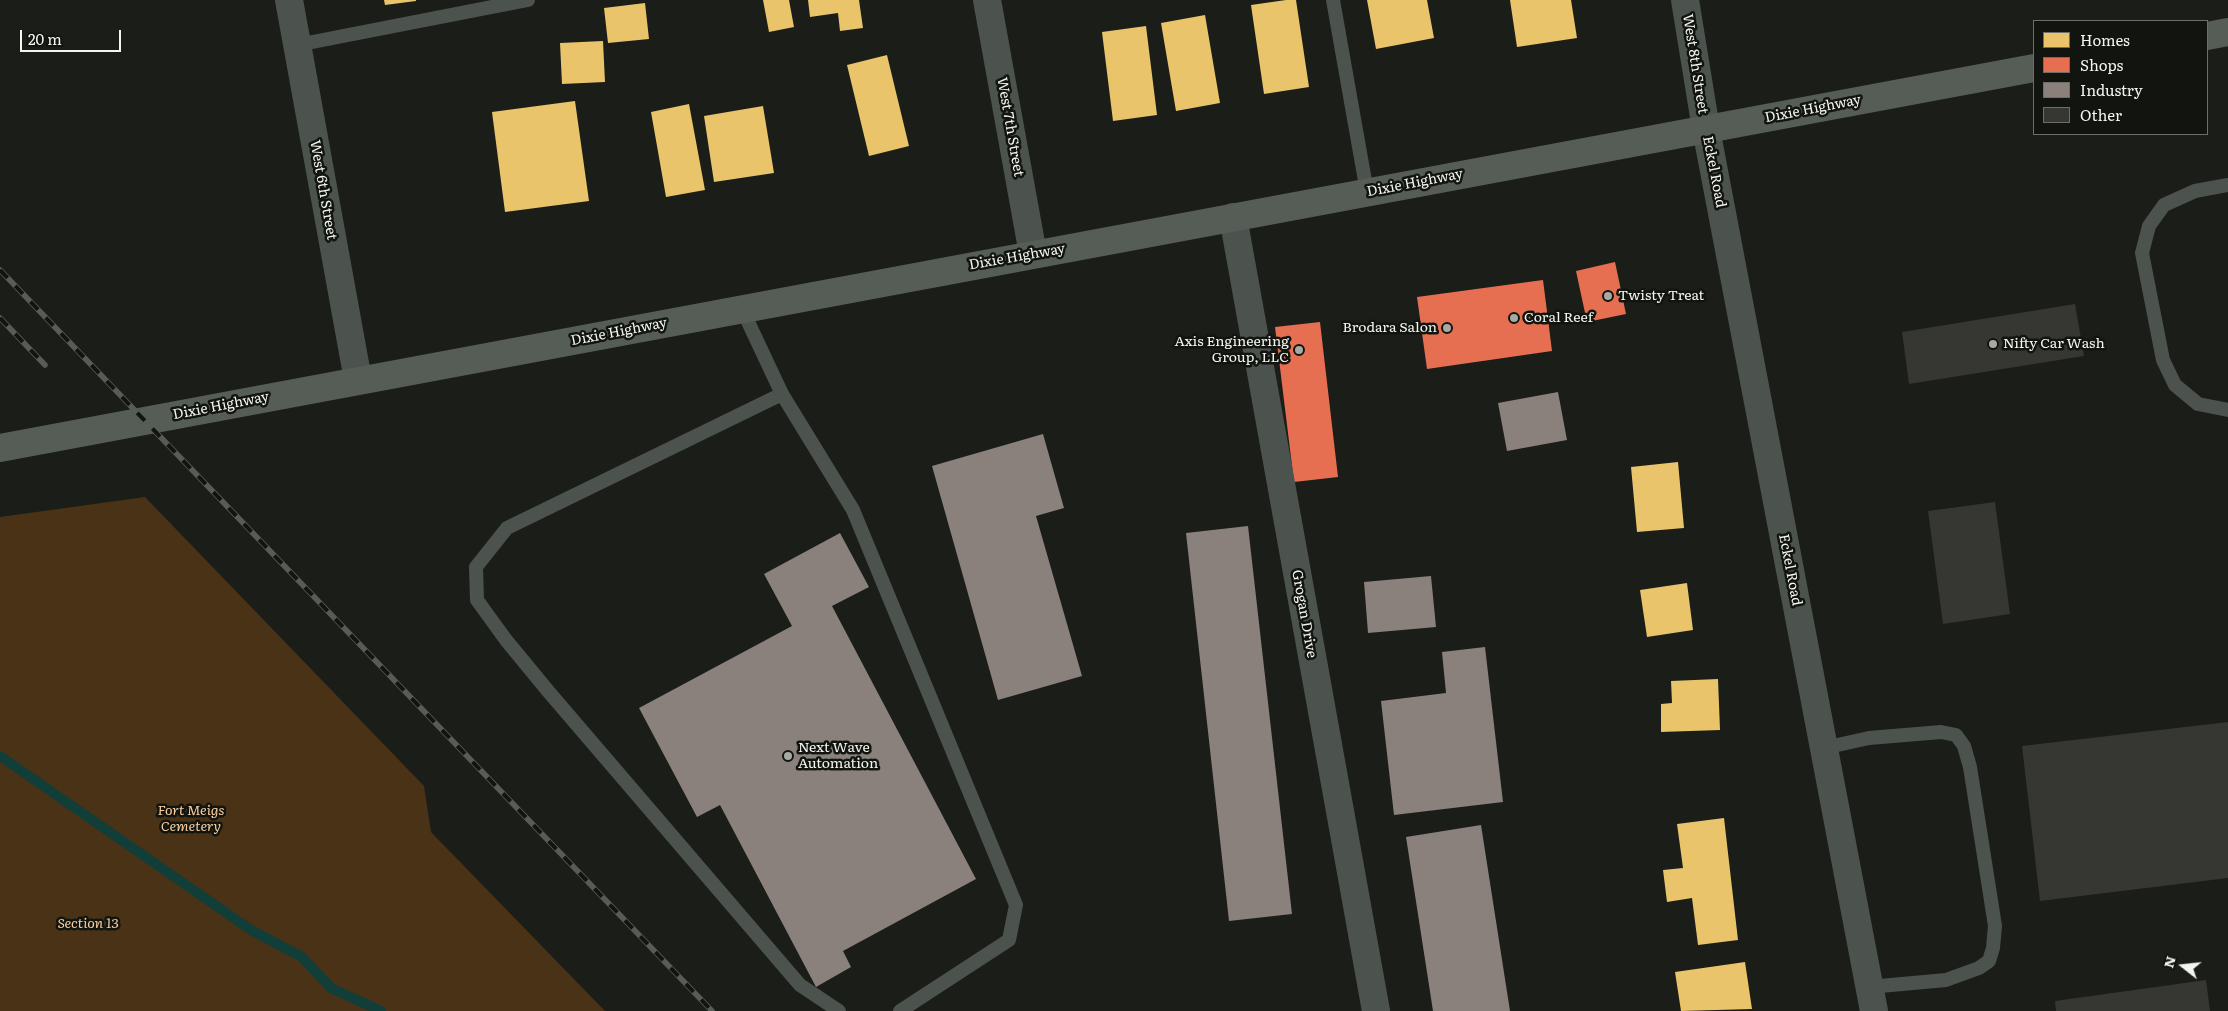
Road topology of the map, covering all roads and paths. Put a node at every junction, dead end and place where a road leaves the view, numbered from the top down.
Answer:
1 (289, 0) edge
2 (528, 0) edge
3 (987, 0) edge
4 (1332, 0) edge
5 (1685, 0) edge
6 (2228, 32) edge
7 (2208, 36) edge
8 (297, 45) junction
9 (2033, 68) edge
10 (1706, 129) junction
11 (2228, 185) edge
12 (1367, 192) junction
13 (1233, 217) junction
14 (1032, 254) junction
15 (742, 309) junction
16 (358, 380) junction
17 (782, 394) junction
18 (2228, 410) edge
19 (0, 448) edge
20 (1824, 748) junction
21 (1872, 999) edge
22 (839, 1011) edge
23 (900, 1011) edge
24 (1376, 1011) edge

1 - 8 street, West 6th Street
2 - 8 lane
3 - 14 street, West 7th Street
4 - 12 lane
5 - 10 street, West 8th Street
6 - 7 main road
8 - 16 street, West 6th Street
9 - 10 main road, Dixie Highway
10 - 12 main road, Dixie Highway
10 - 20 street, Eckel Road
11 - 18 lane
12 - 13 main road, Dixie Highway
13 - 14 main road, Dixie Highway
13 - 24 street, Grogan Drive
14 - 15 main road, Dixie Highway
15 - 16 main road, Dixie Highway
15 - 17 lane
16 - 19 main road, Dixie Highway
17 - 22 lane
17 - 23 lane
20 - 21 street, Eckel Road
20 - 21 lane

